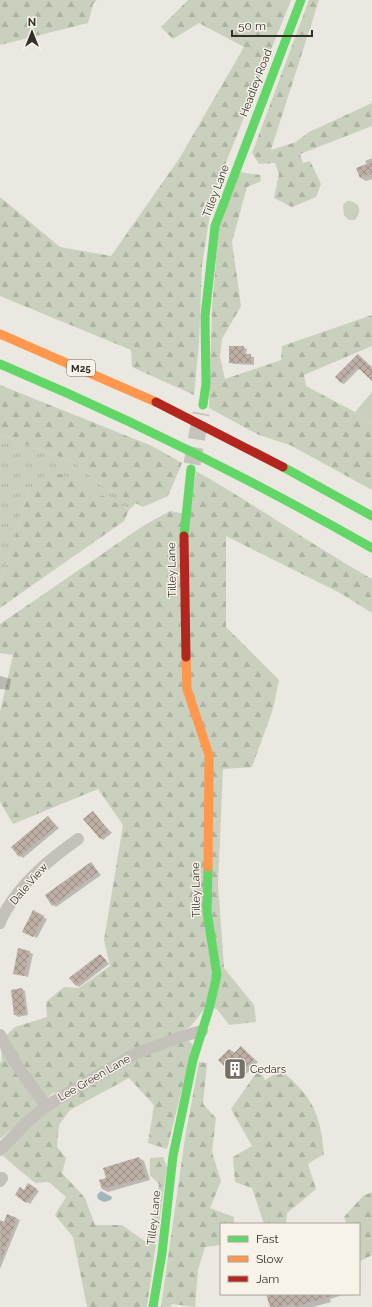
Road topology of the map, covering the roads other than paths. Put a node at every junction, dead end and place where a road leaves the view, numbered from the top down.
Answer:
1 (301, 0) edge
2 (251, 130) joint
3 (0, 334) edge
4 (0, 364) edge
5 (203, 405) tunnel mouth
6 (191, 469) tunnel mouth
7 (372, 516) edge
8 (372, 548) edge
9 (78, 839) dead end
10 (0, 919) edge
11 (202, 1031) junction
12 (0, 1035) edge
13 (46, 1106) junction
14 (0, 1150) edge
15 (153, 1307) edge

1 - 2 main road, Headley Road
2 - 5 main road, Tilley Lane
3 - 7 main road, M25
4 - 8 main road, M25
6 - 11 main road, Tilley Lane
9 - 10 street, Dale View
11 - 13 street, Lee Green Lane
11 - 15 main road, Tilley Lane
12 - 13 street
13 - 14 street, Lee Green Lane

